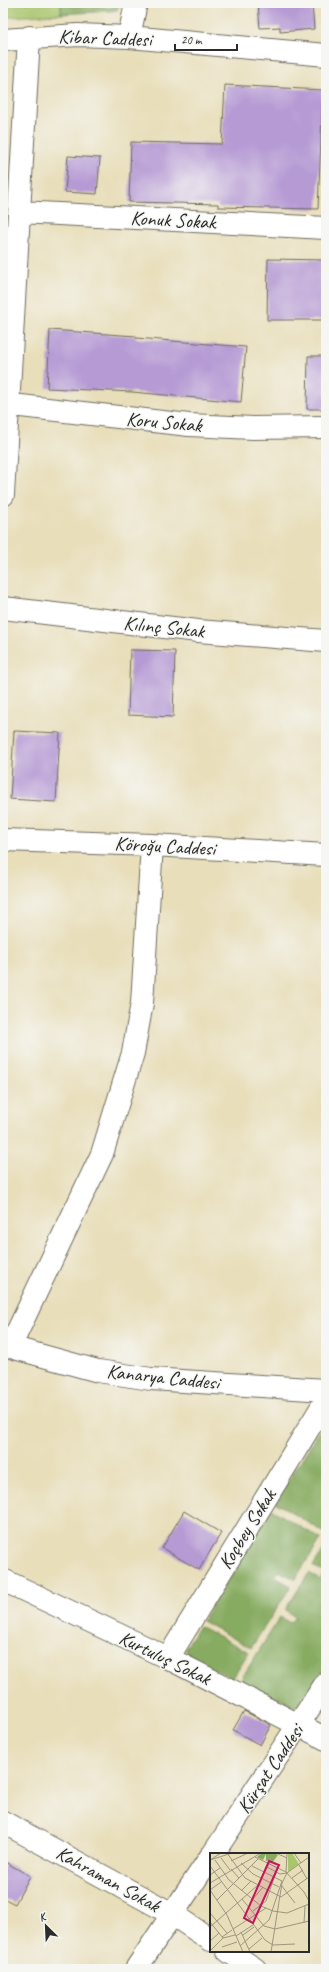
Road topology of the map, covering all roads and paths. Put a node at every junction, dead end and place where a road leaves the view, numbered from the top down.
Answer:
1 (136, 3) edge
2 (29, 37) junction
3 (129, 37) junction
4 (3, 40) edge
5 (326, 55) edge
6 (20, 212) junction
7 (326, 228) edge
8 (6, 405) edge
9 (326, 427) edge
10 (3, 496) edge
11 (3, 608) edge
12 (326, 641) edge
13 (3, 840) edge
14 (152, 845) junction
15 (326, 855) edge
16 (6, 1346) edge
17 (326, 1390) edge
18 (326, 1400) edge
19 (3, 1580) edge
20 (168, 1658) junction
21 (326, 1683) edge
22 (299, 1726) junction
23 (326, 1739) edge
24 (3, 1822) edge
25 (214, 1853) edge
26 (210, 1857) edge
27 (172, 1914) junction
28 (210, 1939) edge
29 (230, 1952) edge
30 (136, 1969) edge
31 (255, 1969) edge

1 - 3 street
2 - 3 street, Kibar Caddesi
2 - 4 street, Kibar Caddesi
2 - 6 street
3 - 5 street, Kibar Caddesi
6 - 7 street, Konuk Sokak
6 - 8 street
8 - 9 street, Koru Sokak
8 - 10 street
11 - 12 street, Kılınç Sokak
13 - 14 street, Köroğu Caddesi
14 - 15 street, Köroğu Caddesi
14 - 16 street
16 - 17 street, Kanarya Caddesi
18 - 20 street, Koçbey Sokak
19 - 20 street, Kurtuluş Sokak
20 - 22 street, Kurtuluş Sokak
21 - 22 street, Kürşat Caddesi
22 - 23 street, Kurtuluş Sokak
22 - 25 street, Kürşat Caddesi
24 - 27 street, Kahraman Sokak
26 - 27 street
27 - 28 street, Kahraman Sokak
27 - 30 street
29 - 31 street

